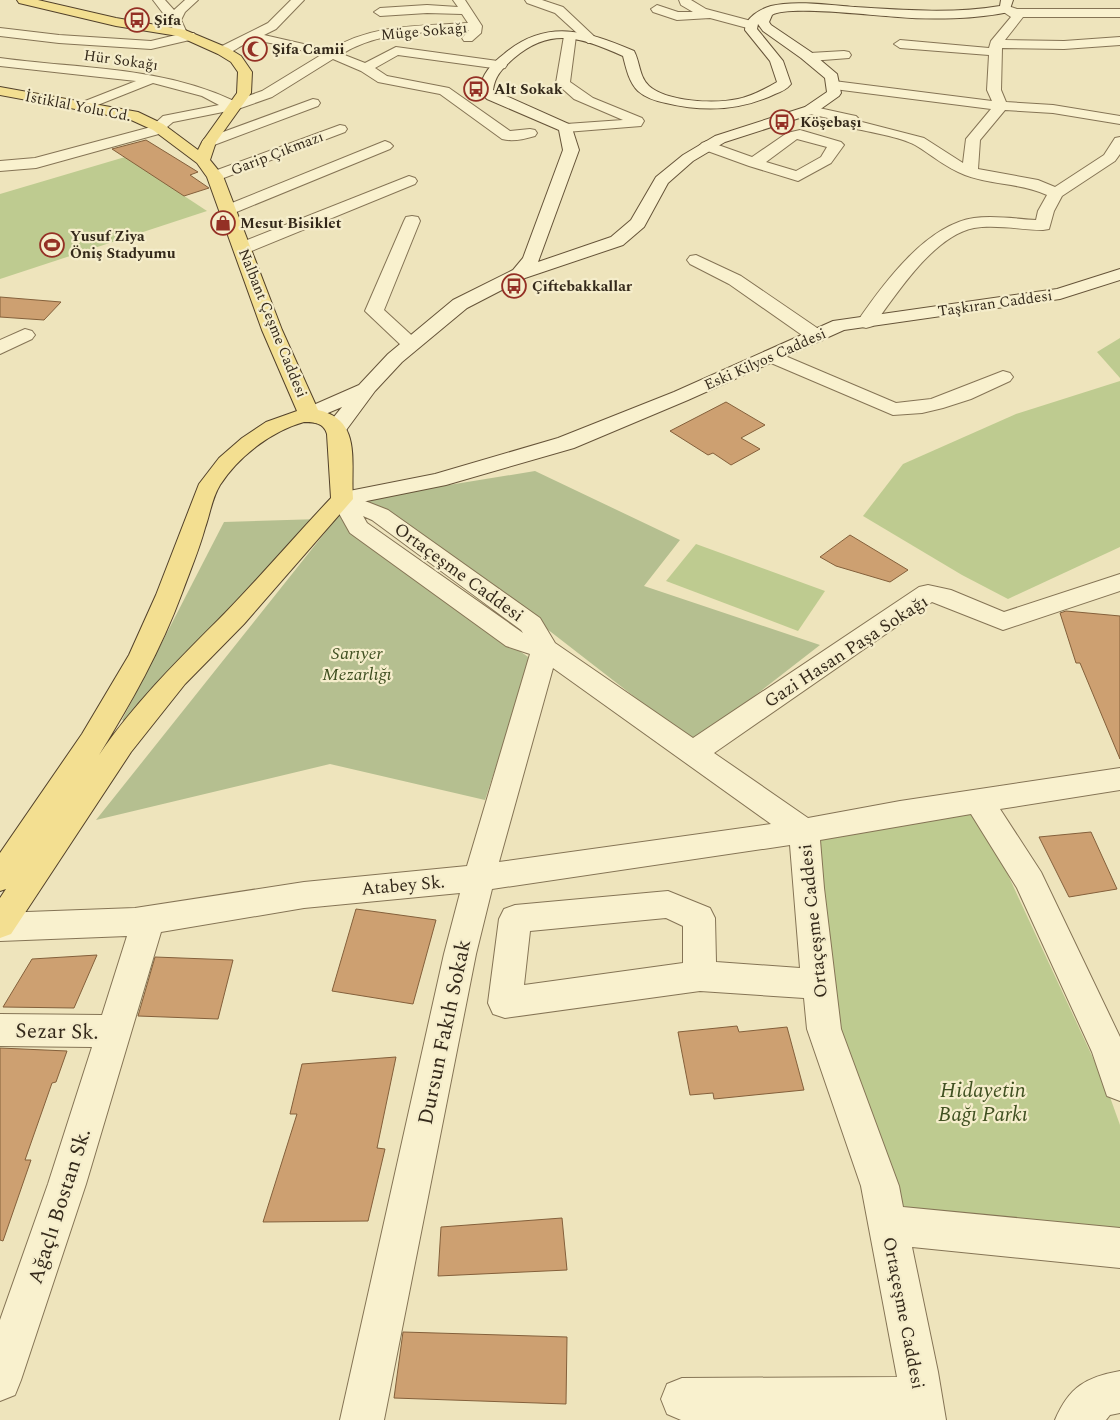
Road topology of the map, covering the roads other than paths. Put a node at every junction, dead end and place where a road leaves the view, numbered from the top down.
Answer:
1 (23, 0) edge
2 (159, 0) edge
3 (192, 0) edge
4 (298, 0) edge
5 (532, 0) edge
6 (685, 0) edge
7 (462, 5) edge
8 (1009, 7) edge
9 (771, 8) edge
10 (657, 9) dead end
11 (380, 12) dead end
12 (1120, 13) edge
13 (710, 15) junction
14 (175, 20) junction
15 (751, 25) junction
16 (476, 26) junction
17 (0, 32) edge
18 (185, 35) junction
19 (570, 36) junction
20 (248, 38) junction
21 (592, 40) junction
22 (1120, 41) edge
23 (900, 44) dead end
24 (996, 48) junction
25 (223, 51) junction
26 (332, 54) junction
27 (844, 55) dead end
28 (810, 57) junction
29 (441, 58) junction
30 (0, 62) edge
31 (500, 65) junction
32 (22, 66) junction
33 (366, 68) junction
34 (7, 75) dead end
35 (152, 79) junction
36 (834, 85) junction
37 (416, 86) junction
38 (0, 91) edge
39 (244, 93) junction
40 (267, 94) junction
41 (313, 103) dead end
42 (85, 106) junction
43 (233, 106) junction
44 (1001, 106) junction
45 (810, 110) junction
46 (1120, 120) edge
47 (159, 128) junction
48 (566, 128) junction
49 (340, 130) dead end
50 (530, 133) dead end
51 (175, 140) junction
52 (1120, 141) edge
53 (209, 142) junction
54 (385, 146) dead end
55 (707, 146) junction
56 (202, 160) junction
57 (754, 163) dead end
58 (0, 166) edge
59 (970, 172) junction
60 (215, 176) junction
61 (409, 181) dead end
62 (1056, 193) junction
63 (228, 210) junction
64 (412, 221) dead end
65 (243, 248) junction
66 (696, 260) dead end
67 (519, 274) junction
68 (1120, 274) edge
69 (866, 322) junction
70 (25, 334) dead end
71 (816, 336) junction
72 (410, 343) junction
73 (0, 348) edge
74 (771, 356) junction
75 (1003, 377) dead end
76 (368, 387) junction
77 (309, 414) junction
78 (336, 428) junction
79 (342, 499) junction
80 (1120, 582) edge
81 (545, 649) junction
82 (142, 654) junction
83 (176, 677) junction
84 (694, 752) junction
85 (1120, 779) edge
86 (979, 801) junction
87 (804, 831) junction
88 (0, 878) edge
89 (479, 878) junction
90 (148, 920) junction
91 (0, 926) edge
92 (700, 976) junction
93 (819, 984) junction
94 (0, 1030) edge
95 (114, 1031) junction
96 (1120, 1084) edge
97 (888, 1225) junction
98 (1120, 1248) edge
99 (0, 1380) edge
100 (1120, 1392) edge
101 (682, 1399) dead end
102 (922, 1409) edge
103 (362, 1420) edge
104 (1077, 1420) edge

1 - 18 main road
2 - 14 street
3 - 14 street
4 - 20 street
5 - 21 street
6 - 13 street
7 - 11 street
7 - 16 street
8 - 9 street
8 - 12 street
8 - 24 street
9 - 15 street
9 - 28 street
10 - 13 street
13 - 15 street
14 - 18 street
15 - 21 street
16 - 26 street, Müge Sokağı
16 - 29 street
17 - 18 street
18 - 25 main road
19 - 21 street
19 - 31 street
19 - 48 street
20 - 25 street
20 - 26 street
22 - 24 street
23 - 24 street
24 - 44 street
25 - 39 main road
26 - 33 street
26 - 40 street, Müge Sokağı
27 - 28 street
28 - 36 street
29 - 31 street
29 - 33 street
29 - 37 street
30 - 32 street, Hür Sokağı
31 - 48 street
32 - 34 street
32 - 35 street, Hür Sokağı
33 - 37 street
35 - 42 street
35 - 43 street, Hür Sokağı
36 - 44 street
36 - 45 street
37 - 50 street
38 - 42 main road, İstiklal Yolu Cd.
39 - 40 street
39 - 43 main road
40 - 43 street, Müge Sokağı
41 - 53 street
42 - 47 main road, İstiklal Yolu Cd.
43 - 47 street, Müge Sokağı
43 - 53 main road
44 - 46 street
44 - 59 street
45 - 55 street
45 - 59 street
47 - 51 main road, İstiklal Yolu Cd.
47 - 58 street, Müge Sokağı
48 - 67 street
49 - 60 street, Garip Çıkmazı
51 - 53 main road
51 - 56 main road, İstiklal Yolu Cd.
52 - 62 street
53 - 56 main road
54 - 63 street
55 - 57 street
55 - 67 street
56 - 60 main road, Nalbant Çeşme Caddesi
59 - 62 street
60 - 63 main road, Nalbant Çeşme Caddesi
61 - 65 street
62 - 69 street
63 - 65 main road, Nalbant Çeşme Caddesi
64 - 72 street
65 - 77 main road, Nalbant Çeşme Caddesi
66 - 71 street
67 - 72 street
68 - 69 street, Taşkıran Caddesi
69 - 71 street, Eski Kilyos Caddesi
70 - 73 street
71 - 74 street, Eski Kilyos Caddesi
72 - 76 street
74 - 75 street
74 - 79 street, Eski Kilyos Caddesi
76 - 77 street
76 - 78 street
77 - 78 main road
77 - 82 main road
78 - 79 main road
79 - 81 street, Ortaçeşme Caddesi
79 - 83 main road
80 - 84 street, Gazi Hasan Paşa Sokağı
81 - 84 street, Ortaçeşme Caddesi
81 - 89 street, Dursun Fakıh Sokak
82 - 83 main road
82 - 88 main road
83 - 91 main road
84 - 87 street, Ortaçeşme Caddesi
85 - 86 street, Atabey Sk.
86 - 87 street, Atabey Sk.
86 - 96 street
87 - 89 street, Atabey Sk.
87 - 93 street, Ortaçeşme Caddesi
89 - 90 street, Atabey Sk.
89 - 103 street, Dursun Fakıh Sokak
90 - 91 street, Atabey Sk.
90 - 95 street, Ağaçlı Bostan Sk.
92 - 92 street
92 - 93 street
93 - 97 street, Ortaçeşme Caddesi
94 - 95 street, Sezar Sk.
95 - 99 street, Ağaçlı Bostan Sk.
97 - 98 street
97 - 102 street, Ortaçeşme Caddesi
100 - 104 street
101 - 102 street

